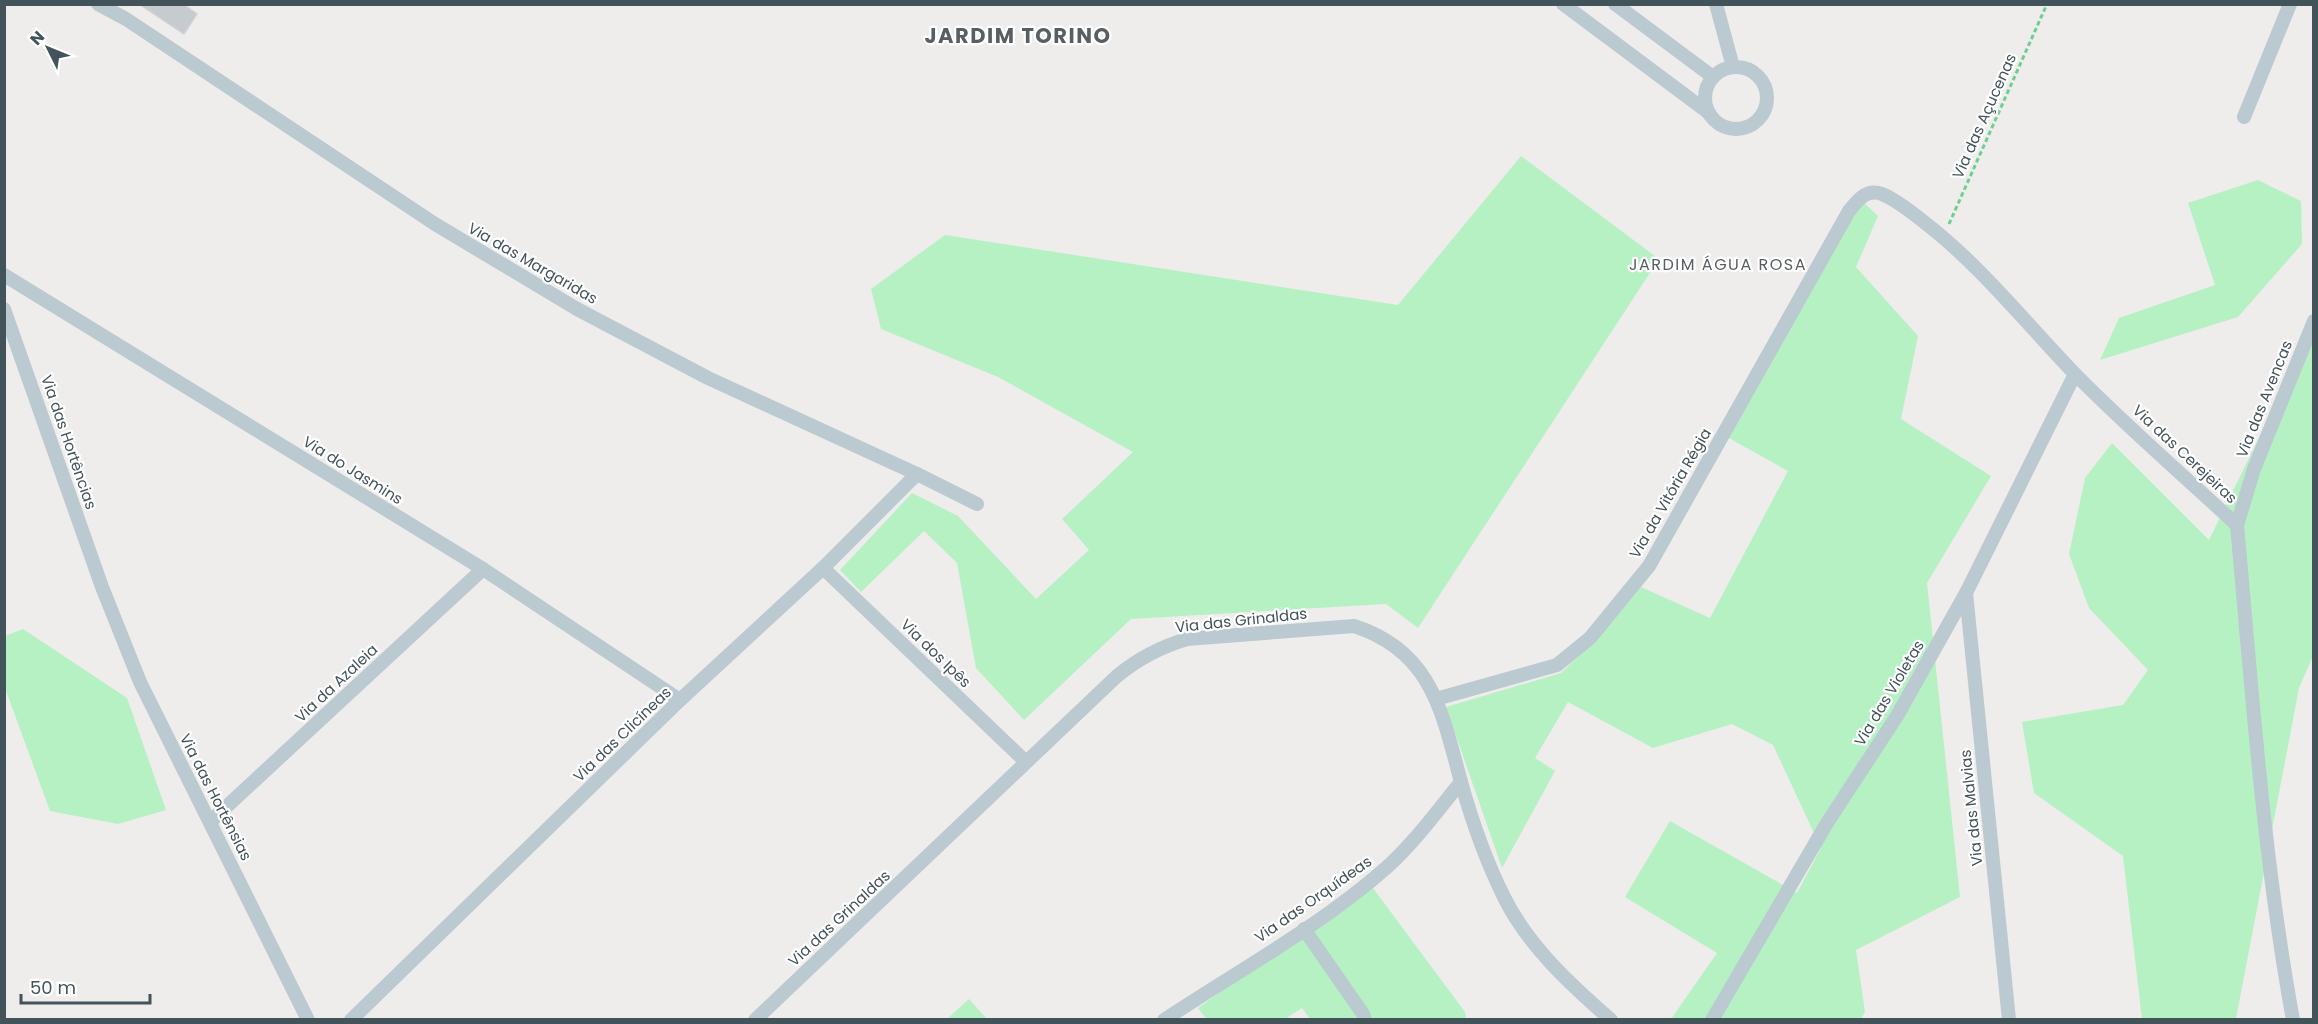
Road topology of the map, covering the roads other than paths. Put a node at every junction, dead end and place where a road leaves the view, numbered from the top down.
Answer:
1 (98, 4) edge
2 (1563, 4) edge
3 (1615, 4) edge
4 (1716, 4) edge
5 (2290, 4) edge
6 (1733, 67) junction
7 (1713, 77) junction
8 (1709, 113) junction
9 (2244, 117) dead end
10 (1849, 211) joint
11 (4, 275) edge
12 (4, 309) edge
13 (2313, 321) edge
14 (2075, 374) junction
15 (917, 474) junction
16 (976, 504) dead end
17 (2237, 525) junction
18 (823, 568) junction
19 (483, 569) junction
20 (102, 587) joint
21 (1966, 593) junction
22 (1436, 699) junction
23 (680, 700) junction
24 (1026, 762) junction
25 (1461, 782) junction
26 (211, 821) junction
27 (1304, 929) junction
28 (308, 1020) edge
29 (351, 1020) edge
30 (754, 1020) edge
31 (1164, 1020) edge
32 (1365, 1020) edge
33 (1611, 1020) edge
34 (1712, 1020) edge
35 (2009, 1020) edge
36 (2293, 1020) edge

1 - 15 street, Via das Margaridas
2 - 8 street
3 - 7 street
4 - 6 street
5 - 9 street
6 - 7 street
6 - 8 street
7 - 8 street
10 - 14 street, Via das Cerejeiras
10 - 22 street, Via da Vitória Régia
11 - 19 street, Via do Jasmins
12 - 20 street, Via das Hortências
13 - 17 street, Via das Avencas
14 - 17 street, Via das Cerejeiras
14 - 21 street, Via das Violetas
15 - 16 street, Via das Margaridas
15 - 18 street, Via das Clicíneas
17 - 36 street, Via das Cerejeiras
18 - 23 street, Via das Clicíneas
18 - 24 street, Via dos Ipês
19 - 23 street, Via do Jasmins
19 - 26 street, Via da Azaleia
20 - 26 street, Via das Hortênsias
21 - 34 street, Via das Violetas
21 - 35 street, Via das Malvias
22 - 24 street, Via das Grinaldas
22 - 25 street, Via das Grinaldas
23 - 29 street, Via das Clicíneas
24 - 30 street, Via das Grinaldas
25 - 27 street, Via das Orquídeas
25 - 33 street, Via das Grinaldas
26 - 28 street, Via das Hortênsias
27 - 31 street, Via das Orquídeas
27 - 32 street

